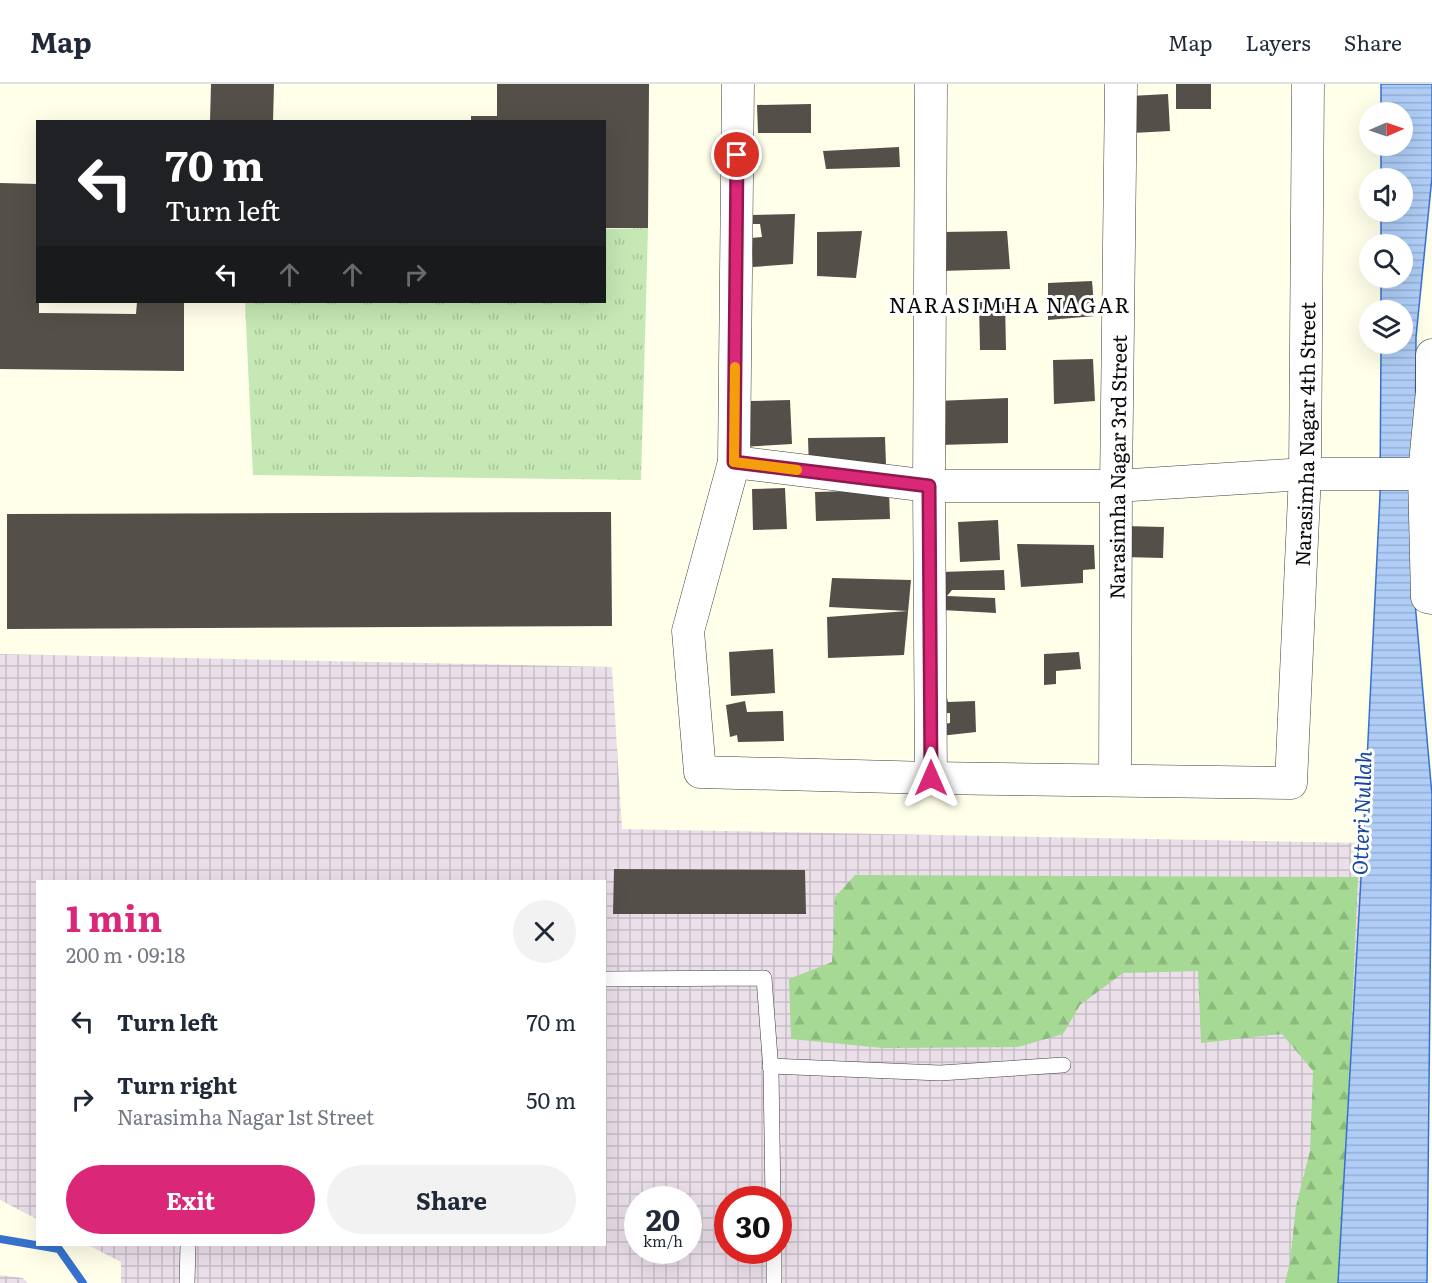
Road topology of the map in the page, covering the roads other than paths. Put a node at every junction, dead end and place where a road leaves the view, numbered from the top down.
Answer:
1 (738, 84) edge
2 (931, 84) edge
3 (1121, 84) edge
4 (1308, 84) edge
5 (1432, 356) edge
6 (1432, 391) edge
7 (734, 462) junction
8 (1423, 473) junction
9 (1305, 474) junction
10 (929, 486) junction
11 (1116, 486) junction
12 (1432, 598) edge
13 (931, 778) junction
14 (1115, 779) junction
15 (606, 979) edge
16 (1063, 1065) dead end
17 (770, 1066) junction
18 (773, 1186) edge
19 (188, 1246) edge
20 (774, 1264) edge
21 (187, 1283) edge
22 (774, 1283) edge

1 - 7 street
2 - 10 street
3 - 11 street, Narasimha Nagar 3rd Street
4 - 9 street, Narasimha Nagar 4th Street
5 - 6 street
6 - 8 street
7 - 10 street
7 - 13 street
8 - 9 street
8 - 12 street
9 - 11 street
9 - 14 street, Narasimha Nagar 4th Street
10 - 11 street
10 - 13 street
11 - 14 street, Narasimha Nagar 3rd Street
13 - 14 street
15 - 17 lane
16 - 17 lane
17 - 18 lane
19 - 21 lane
20 - 22 lane

